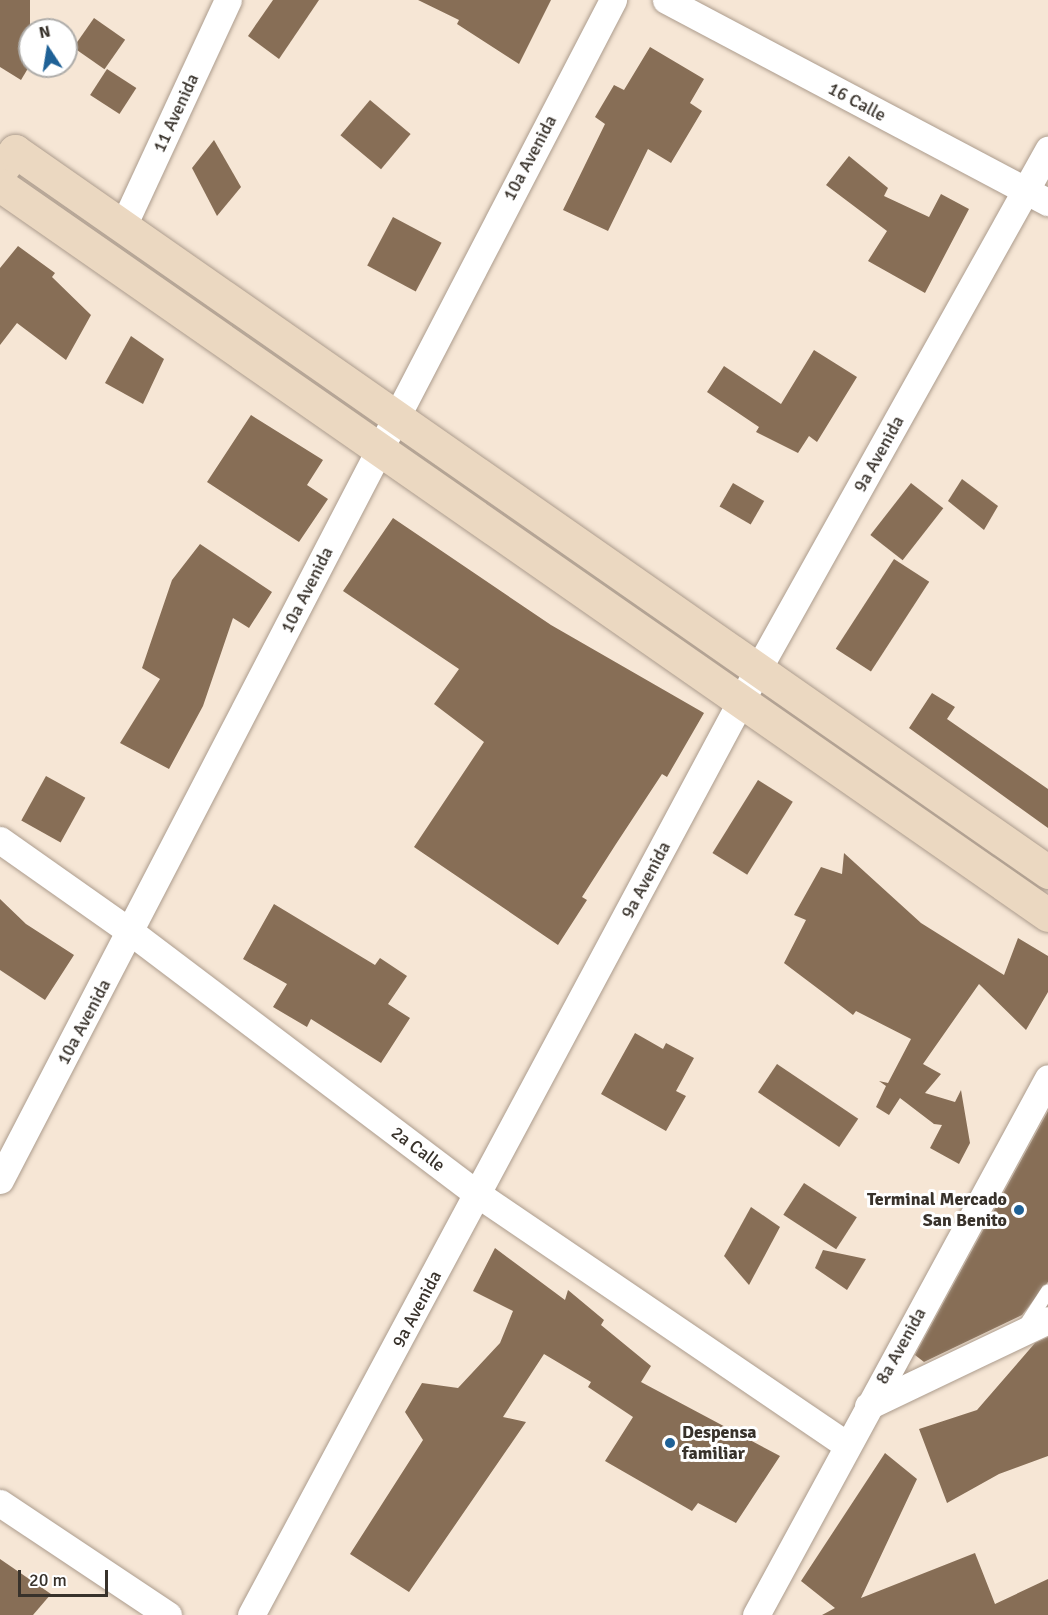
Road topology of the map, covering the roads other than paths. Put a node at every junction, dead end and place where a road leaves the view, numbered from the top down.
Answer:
1 (228, 0) edge
2 (613, 0) edge
3 (666, 0) edge
4 (1048, 150) edge
5 (5, 154) edge
6 (0, 185) edge
7 (1037, 197) edge
8 (123, 226) junction
9 (395, 416) junction
10 (379, 449) junction
11 (758, 669) junction
12 (742, 701) junction
13 (0, 840) edge
14 (1048, 872) edge
15 (1048, 915) edge
16 (132, 933) junction
17 (1048, 1078) edge
18 (0, 1180) edge
19 (478, 1195) junction
20 (1048, 1291) edge
21 (1048, 1320) edge
22 (1022, 1332) junction
23 (868, 1406) junction
24 (847, 1445) junction
25 (0, 1503) edge
26 (764, 1612) edge
27 (168, 1615) edge
28 (251, 1615) edge

1 - 8 street, 11 Avenida
2 - 9 street, 10a Avenida
3 - 7 street, 16 Calle
4 - 7 street, 9a Avenida
5 - 8 street
6 - 10 street
7 - 11 street, 9a Avenida
8 - 9 street
9 - 10 street, 10a Avenida
9 - 11 street
10 - 12 street
10 - 16 street, 10a Avenida
11 - 12 street, 9a Avenida
11 - 14 street
12 - 15 street
12 - 19 street, 9a Avenida
13 - 16 street, 2a Calle
16 - 18 street, 10a Avenida
16 - 19 street, 2a Calle
17 - 23 street, 8a Avenida
19 - 24 street, 2a Calle
19 - 28 street, 9a Avenida
20 - 22 lane
21 - 22 street
22 - 23 street
23 - 24 street, 8a Avenida
24 - 26 street, 8a Avenida
25 - 27 street

